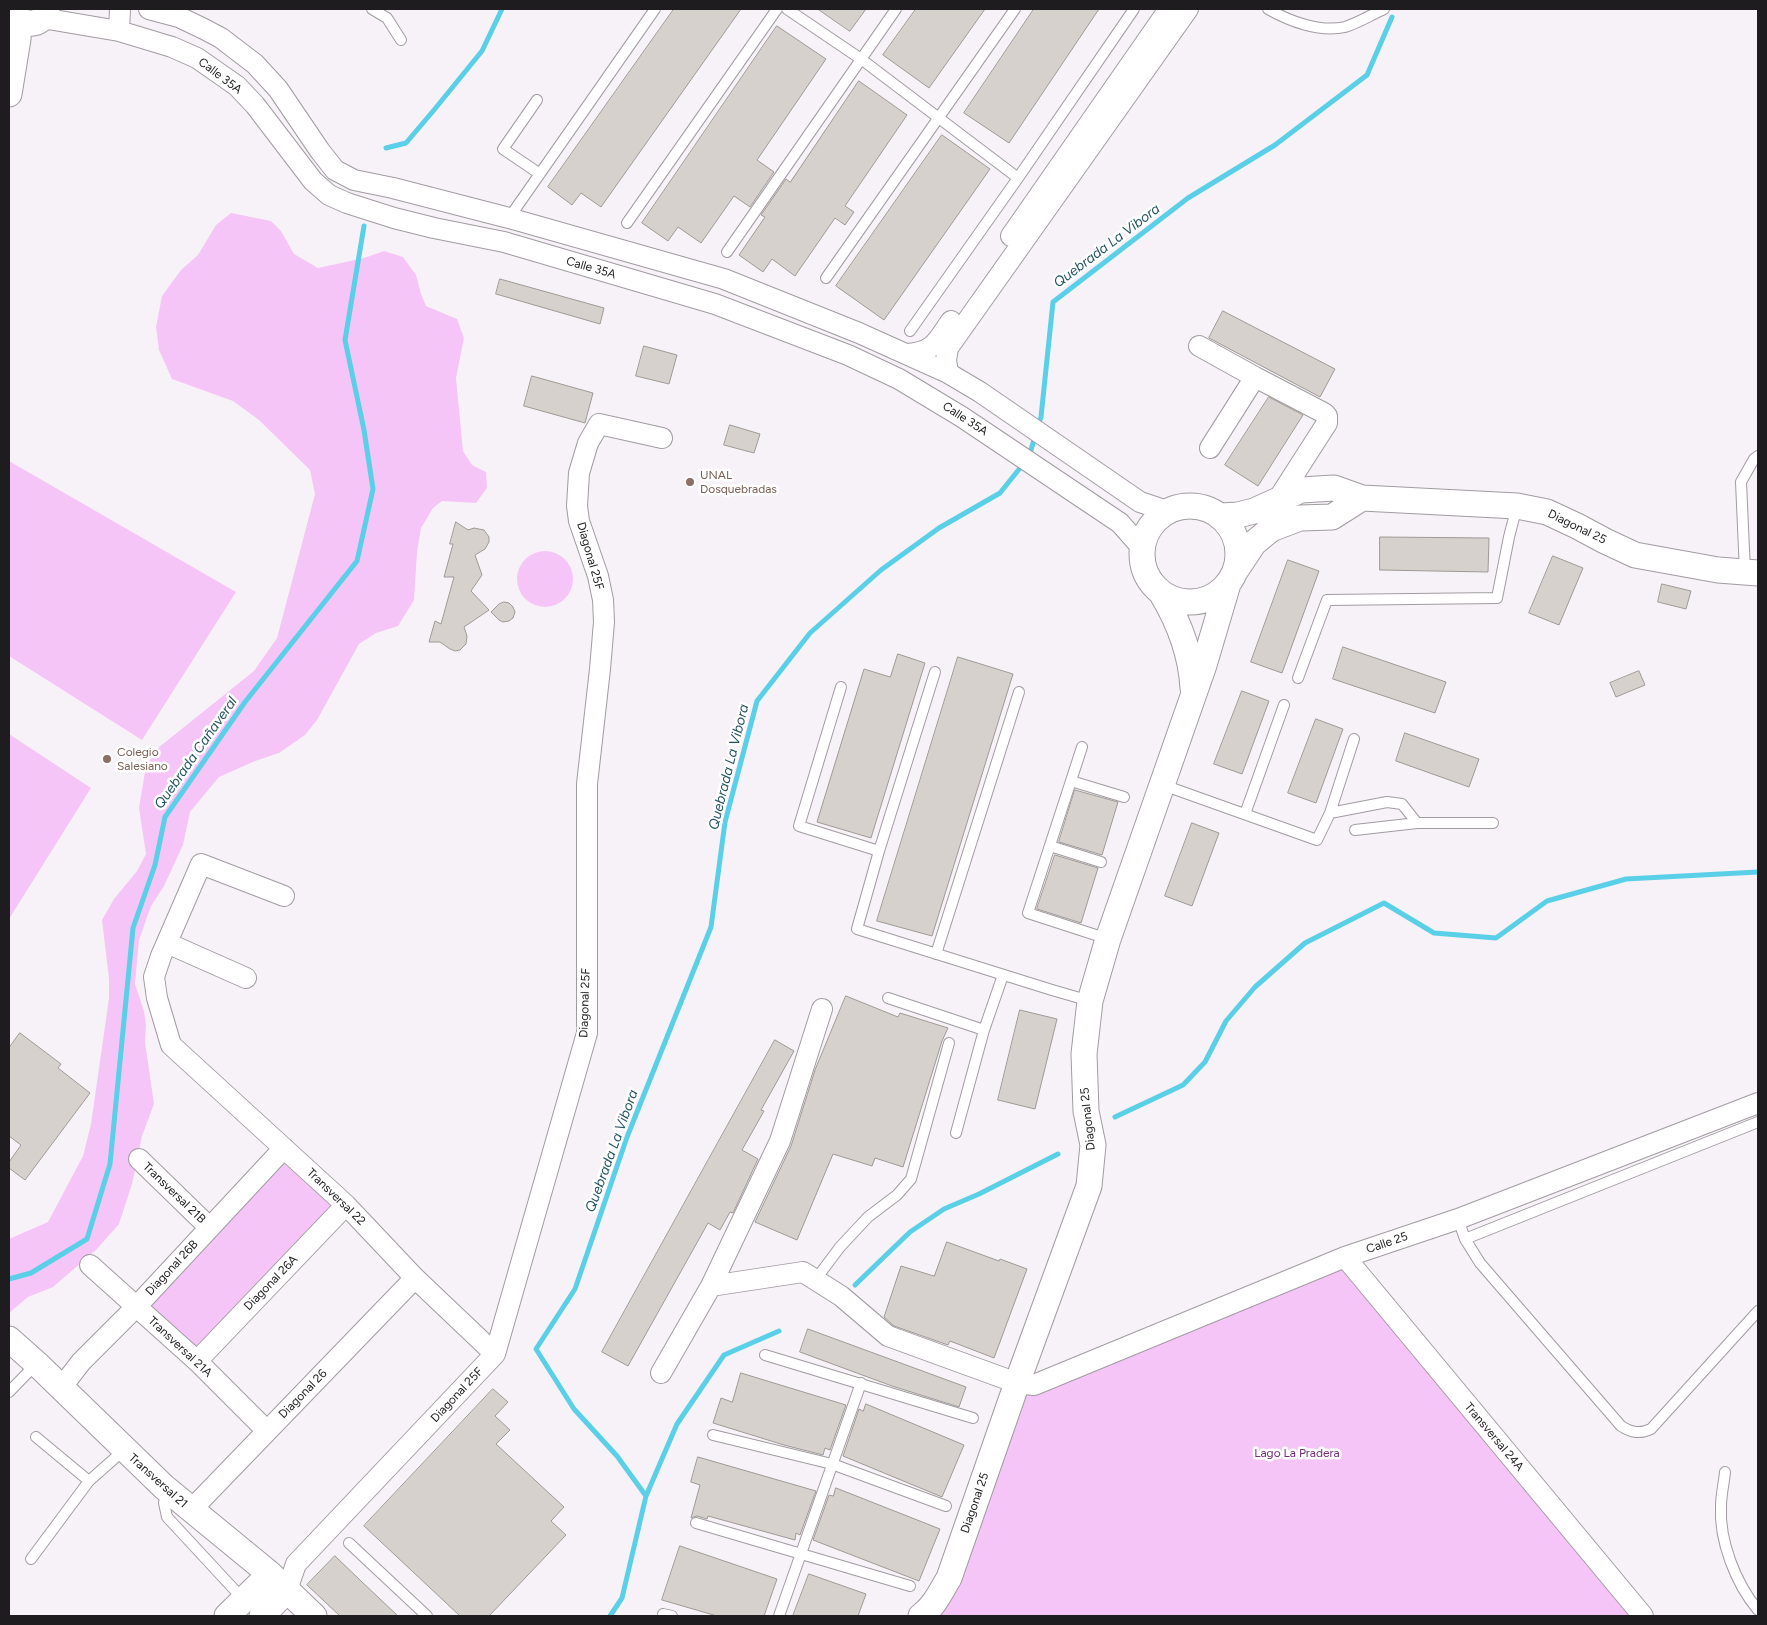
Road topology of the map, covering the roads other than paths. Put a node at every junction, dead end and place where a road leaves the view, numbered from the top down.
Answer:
1 (120, 9) edge
2 (149, 9) edge
3 (372, 9) edge
4 (655, 9) edge
5 (777, 9) edge
6 (787, 9) edge
7 (896, 9) edge
8 (1015, 9) edge
9 (1134, 9) edge
10 (1169, 9) edge
11 (1188, 9) edge
12 (1268, 9) edge
13 (1384, 9) edge
14 (26, 22) edge
15 (119, 32) junction
16 (401, 40) dead end
17 (861, 58) junction
18 (10, 82) edge
19 (537, 100) dead end
20 (939, 117) junction
21 (540, 174) junction
22 (1018, 178) junction
23 (509, 218) junction
24 (626, 223) dead end
25 (504, 242) junction
26 (727, 252) dead end
27 (826, 278) dead end
28 (910, 331) dead end
29 (1199, 346) dead end
30 (908, 354) junction
31 (948, 373) junction
32 (1255, 377) junction
33 (662, 438) dead end
34 (1210, 448) dead end
35 (1758, 456) edge
36 (1362, 498) junction
37 (1276, 503) junction
38 (1516, 506) junction
39 (1167, 511) junction
40 (1221, 516) junction
41 (1254, 544) junction
42 (1142, 548) junction
43 (1752, 572) edge
44 (1232, 577) junction
45 (1162, 594) junction
46 (935, 672) dead end
47 (1298, 678) dead end
48 (841, 687) dead end
49 (1019, 692) dead end
50 (1194, 695) junction
51 (1284, 705) dead end
52 (1354, 740) dead end
53 (1082, 747) dead end
54 (1071, 781) junction
55 (1162, 785) junction
56 (1124, 798) dead end
57 (1330, 812) junction
58 (1245, 814) junction
59 (1417, 823) junction
60 (1493, 823) dead end
61 (1355, 830) dead end
62 (1050, 846) junction
63 (879, 851) junction
64 (1101, 862) dead end
65 (284, 896) dead end
66 (1108, 939) junction
67 (167, 943) junction
68 (936, 954) junction
69 (1003, 975) junction
70 (246, 978) dead end
71 (888, 998) dead end
72 (1090, 1001) junction
73 (822, 1009) dead end
74 (984, 1030) junction
75 (949, 1043) dead end
76 (1758, 1102) edge
77 (1758, 1122) edge
78 (956, 1133) dead end
79 (284, 1148) junction
80 (139, 1159) dead end
81 (346, 1205) junction
82 (1458, 1219) junction
83 (209, 1227) junction
84 (1465, 1239) junction
85 (1345, 1257) junction
86 (90, 1266) dead end
87 (415, 1278) junction
88 (816, 1279) junction
89 (711, 1286) junction
90 (136, 1307) junction
91 (1758, 1311) edge
92 (9, 1339) edge
93 (494, 1354) junction
94 (765, 1355) dead end
95 (197, 1361) junction
96 (36, 1363) junction
97 (661, 1373) dead end
98 (861, 1383) junction
99 (1017, 1383) junction
100 (61, 1388) junction
101 (9, 1392) edge
102 (973, 1418) dead end
103 (267, 1431) junction
104 (713, 1435) dead end
105 (36, 1437) dead end
106 (124, 1450) junction
107 (832, 1464) junction
108 (1725, 1472) dead end
109 (89, 1481) junction
110 (167, 1490) junction
111 (946, 1506) dead end
112 (191, 1510) junction
113 (696, 1523) dead end
114 (349, 1543) dead end
115 (801, 1554) junction
116 (32, 1559) dead end
117 (278, 1582) junction
118 (910, 1586) dead end
119 (235, 1608) edge
120 (1758, 1610) edge
121 (262, 1616) edge
122 (314, 1616) edge
123 (427, 1616) edge
124 (780, 1616) edge
125 (921, 1616) edge
126 (1643, 1616) edge

1 - 15 street
2 - 23 street
3 - 16 lane
4 - 21 lane
5 - 24 lane
6 - 17 lane
7 - 17 lane
8 - 20 lane
9 - 22 lane
10 - 30 street
11 - 31 street
12 - 13 lane
14 - 15 street, Calle 35A
14 - 18 street
15 - 25 street, Calle 35A
17 - 20 lane
17 - 26 lane
19 - 21 lane
20 - 22 lane
20 - 27 lane
21 - 23 lane
22 - 28 lane
23 - 25 street
23 - 30 street
25 - 42 street, Calle 35A
29 - 32 street
30 - 31 street
31 - 39 street
32 - 34 street
32 - 37 street
33 - 93 street, Diagonal 25F
35 - 43 lane
36 - 37 street, Diagonal 25
36 - 38 street, Diagonal 25
36 - 41 street, Diagonal 25
37 - 40 street, Diagonal 25
37 - 41 street
38 - 43 street, Diagonal 25
38 - 47 lane
39 - 40 street
39 - 42 street
40 - 44 street
41 - 44 street, Diagonal 25
42 - 45 street
44 - 45 street
44 - 50 street, Diagonal 25
45 - 50 street, Diagonal 25
46 - 63 lane
48 - 63 lane
49 - 68 lane
50 - 55 street, Diagonal 25
51 - 58 lane
52 - 57 lane
53 - 54 lane
54 - 56 lane
54 - 62 lane
55 - 58 lane
55 - 66 street, Diagonal 25
57 - 58 lane
57 - 59 lane
59 - 60 lane
59 - 61 lane
62 - 64 lane
62 - 66 lane
63 - 68 lane
65 - 67 street
66 - 72 street, Diagonal 25
67 - 70 street
67 - 79 street, Transversal 22
68 - 69 lane
69 - 72 lane
69 - 74 lane
71 - 74 lane
72 - 99 street, Diagonal 25
73 - 89 street
74 - 78 lane
75 - 88 lane
76 - 82 street, Calle 25
77 - 84 lane
79 - 81 street, Transversal 22
79 - 83 street, Diagonal 26B
80 - 83 street, Transversal 21B
81 - 87 street, Transversal 22
81 - 95 street, Diagonal 26A
82 - 84 lane
82 - 85 street, Calle 25
83 - 90 street, Diagonal 26B
84 - 91 lane
85 - 99 street, Calle 25
85 - 126 street, Transversal 24A
86 - 90 street, Transversal 21A
87 - 93 street, Transversal 22
87 - 103 street, Diagonal 26
88 - 89 street
88 - 99 street
89 - 97 street
90 - 95 street, Transversal 21A
90 - 100 street, Diagonal 26B
92 - 96 street, Transversal 21
93 - 117 street, Diagonal 25F
94 - 98 lane
95 - 103 street, Transversal 21A
96 - 100 street, Transversal 21
96 - 101 lane
98 - 102 lane
98 - 107 lane
99 - 125 street, Diagonal 25
100 - 106 street, Transversal 21
103 - 112 street, Diagonal 26
104 - 107 lane
105 - 109 lane
106 - 109 lane
106 - 110 street, Transversal 21
107 - 111 lane
107 - 115 lane
108 - 120 lane
109 - 116 lane
110 - 112 street, Transversal 21
110 - 119 lane
112 - 117 street, Transversal 21
113 - 115 lane
114 - 123 lane
115 - 118 lane
115 - 124 lane
117 - 119 street, Diagonal 25F
117 - 121 street, Diagonal 25F
117 - 122 street, Transversal 21

